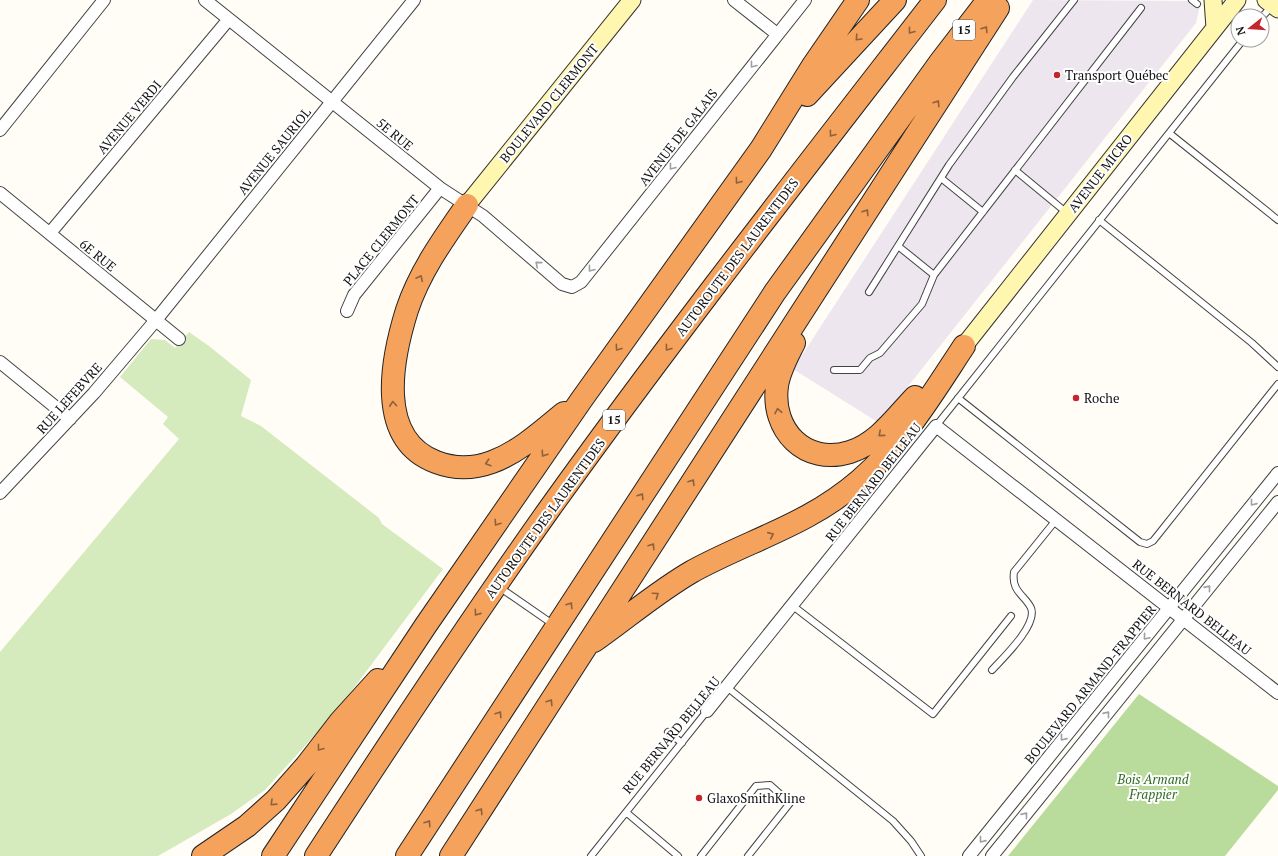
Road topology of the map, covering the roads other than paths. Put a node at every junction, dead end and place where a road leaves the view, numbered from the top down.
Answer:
1 (104, 0) edge
2 (205, 0) edge
3 (414, 0) edge
4 (632, 0) edge
5 (734, 0) edge
6 (804, 0) edge
7 (858, 0) edge
8 (895, 0) edge
9 (935, 0) edge
10 (988, 0) edge
11 (1003, 0) edge
12 (1074, 0) edge
13 (1213, 0) edge
14 (1237, 0) edge
15 (1141, 8) dead end
16 (229, 19) junction
17 (1215, 28) junction
18 (777, 34) junction
19 (1238, 48) edge
20 (332, 102) junction
21 (0, 130) edge
22 (1169, 133) junction
23 (761, 149) junction
24 (1015, 170) junction
25 (941, 178) junction
26 (440, 188) junction
27 (0, 192) edge
28 (467, 205) junction
29 (983, 212) junction
30 (1068, 214) junction
31 (1099, 220) junction
32 (1278, 220) edge
33 (50, 234) junction
34 (845, 244) junction
35 (898, 246) junction
36 (934, 275) junction
37 (569, 287) joint
38 (869, 292) dead end
39 (347, 311) dead end
40 (156, 320) junction
41 (179, 339) dead end
42 (964, 346) junction
43 (0, 362) edge
44 (1278, 367) edge
45 (834, 370) dead end
46 (1278, 384) edge
47 (958, 398) junction
48 (582, 399) junction
49 (70, 419) junction
50 (936, 426) junction
51 (1278, 473) edge
52 (0, 493) edge
53 (1278, 502) edge
54 (1056, 520) junction
55 (496, 585) junction
56 (793, 606) junction
57 (1171, 607) junction
58 (1011, 616) dead end
59 (1184, 618) junction
60 (426, 625) junction
61 (556, 626) junction
62 (584, 649) junction
63 (992, 670) dead end
64 (728, 688) junction
65 (1278, 693) edge
66 (708, 711) joint
67 (668, 732) dead end
68 (682, 743) junction
69 (627, 813) junction
70 (203, 856) edge
71 (273, 856) edge
72 (316, 856) edge
73 (407, 856) edge
74 (452, 856) edge
75 (591, 856) edge
76 (678, 856) edge
77 (701, 856) edge
78 (748, 856) edge
79 (922, 856) edge
80 (969, 856) edge
81 (992, 856) edge

1 - 21 street
2 - 16 street, 5E RUE
3 - 20 street, AVENUE SAURIOL
4 - 28 street, BOULEVARD CLERMONT
5 - 18 street
6 - 18 street, AVENUE DE GALAIS
7 - 23 highway
8 -> 23 highway
9 -> 55 highway, AUTOROUTE DES LAURENTIDES / 15
61 -> 10 highway, 15
34 -> 11 highway
12 - 25 lane
13 - 17 street
14 - 17 street, AVENUE MICRO
15 - 24 lane
16 - 20 street, 5E RUE
16 - 33 street, AVENUE VERDI
17 - 30 street, AVENUE MICRO
18 -> 37 street, AVENUE DE GALAIS
19 - 22 lane
20 - 26 street, 5E RUE
20 - 40 street, AVENUE SAURIOL
22 - 31 lane
22 - 32 lane
23 -> 48 highway
24 - 29 lane
24 - 30 lane
25 - 29 lane
25 - 35 lane
26 - 28 street, 5E RUE
26 - 39 street, PLACE CLERMONT
27 - 33 street, 6E RUE
37 -> 28 street, 5E RUE
48 -> 28 highway
29 - 36 lane
30 - 42 street, AVENUE MICRO
31 - 44 lane
31 - 47 lane
33 - 40 street, 6E RUE
42 -> 34 highway
62 -> 34 highway
35 - 36 lane
35 - 38 lane
36 - 45 lane
40 - 41 street, 6E RUE
40 - 49 street, RUE LEFEBVRE
62 -> 42 highway
43 - 49 street
46 - 47 lane
47 - 50 lane
48 -> 60 highway
49 - 52 street, RUE LEFEBVRE
50 - 54 street, RUE BERNARD BELLEAU
50 - 56 street, RUE BERNARD BELLEAU
51 -> 57 street, BOULEVARD ARMAND-FRAPPIER
59 -> 53 street
54 - 57 street, RUE BERNARD BELLEAU
54 - 63 lane
55 - 61 lane
55 -> 72 highway, AUTOROUTE DES LAURENTIDES / 15
56 - 58 lane
56 - 64 street, RUE BERNARD BELLEAU
57 - 59 street, RUE BERNARD BELLEAU
57 -> 80 street, BOULEVARD ARMAND-FRAPPIER
59 - 65 street, RUE BERNARD BELLEAU
81 -> 59 street
60 -> 70 highway
60 - 71 highway
73 -> 61 highway, 15
74 -> 62 highway
64 - 66 street, RUE BERNARD BELLEAU
64 - 79 lane
66 - 68 lane, RUE BERNARD BELLEAU
67 - 68 lane
68 - 69 lane, RUE BERNARD BELLEAU
69 - 75 lane, RUE BERNARD BELLEAU
69 - 76 lane
77 - 78 lane

